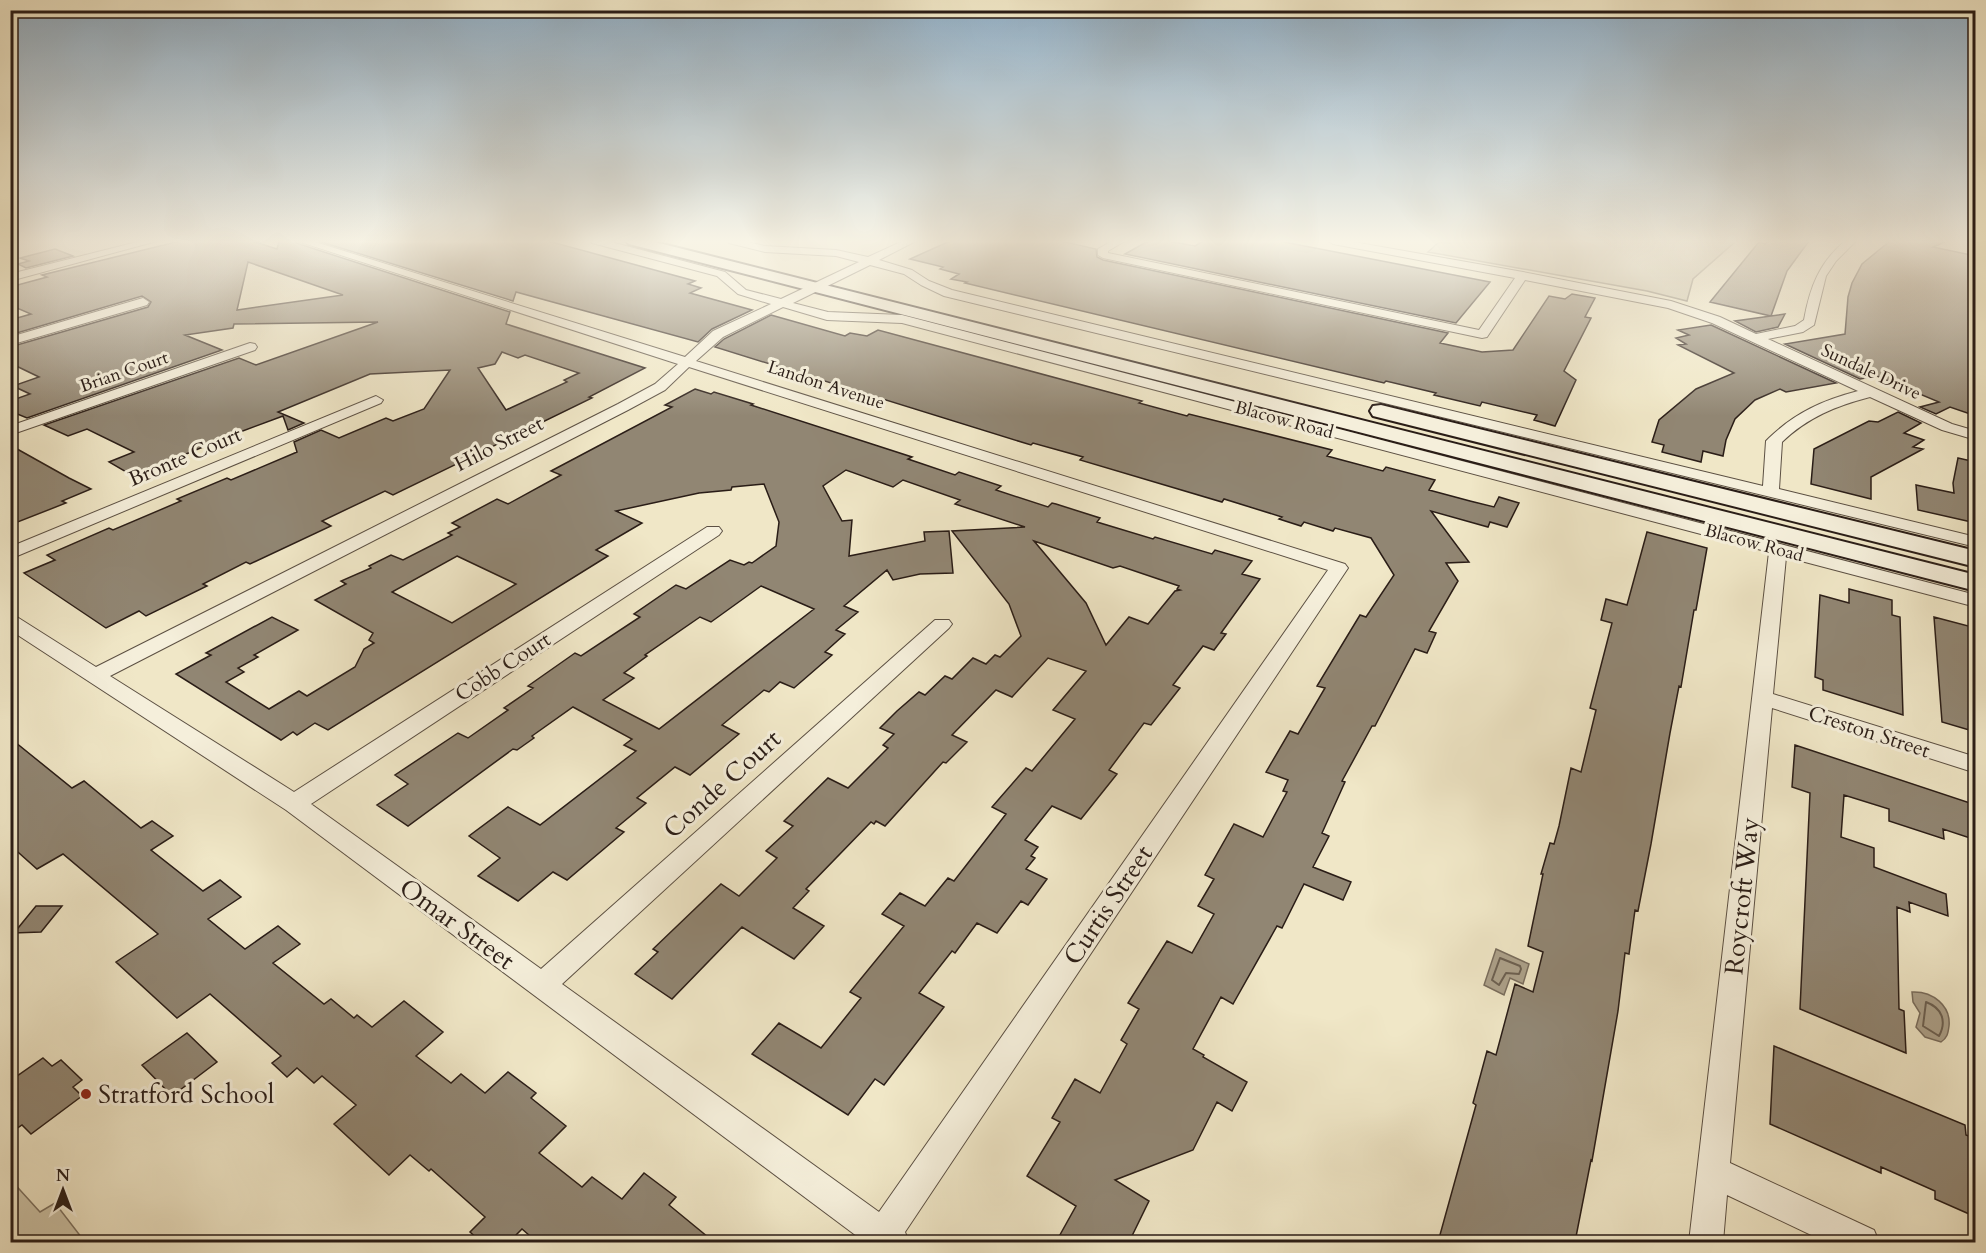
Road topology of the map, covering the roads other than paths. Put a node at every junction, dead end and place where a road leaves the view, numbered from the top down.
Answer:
1 (490, 299) edge
2 (767, 299) edge
3 (786, 299) edge
4 (906, 299) edge
5 (932, 299) edge
6 (975, 299) edge
7 (1316, 299) edge
8 (1505, 299) edge
9 (1647, 299) edge
10 (1814, 299) edge
11 (142, 302) dead end
12 (782, 304) junction
13 (1754, 338) junction
14 (10, 341) edge
15 (250, 347) dead end
16 (687, 361) junction
17 (1872, 392) junction
18 (376, 400) dead end
19 (10, 431) edge
20 (1976, 436) edge
21 (1771, 492) junction
22 (713, 531) dead end
23 (1976, 542) edge
24 (1778, 549) junction
25 (10, 554) edge
26 (1976, 559) edge
27 (1339, 568) joint
28 (1976, 583) edge
29 (1976, 601) edge
30 (10, 621) edge
31 (942, 624) dead end
32 (96, 675) junction
33 (1763, 698) junction
34 (1976, 765) edge
35 (294, 804) junction
36 (541, 986) junction
37 (1713, 1172) junction
38 (884, 1240) edge
39 (1706, 1242) edge
40 (1862, 1242) edge

1 - 16 street, Landon Avenue
2 - 12 street, Blacow Road
3 - 12 street, Hilo Street
4 - 28 main road, Blacow Road
5 - 26 main road, Blacow Road
6 - 21 street
7 - 8 street
9 - 13 street, Sundale Drive
10 - 13 street
11 - 14 street
12 - 16 street, Hilo Street
12 - 24 street, Blacow Road
13 - 17 street, Sundale Drive
15 - 19 street, Brian Court
16 - 27 street, Landon Avenue
16 - 32 street, Hilo Street
17 - 20 street, Sundale Drive
17 - 21 street
18 - 25 street, Bronte Court
21 - 23 street
22 - 35 street, Cobb Court
24 - 29 street, Blacow Road
24 - 33 street, Roycroft Way
27 - 38 street, Curtis Street
30 - 32 street, Omar Street
31 - 36 street, Conde Court
32 - 35 street, Omar Street
33 - 34 street, Creston Street
33 - 37 street, Roycroft Way
35 - 36 street, Omar Street
36 - 38 street, Omar Street
37 - 39 street, Roycroft Way
37 - 40 street

